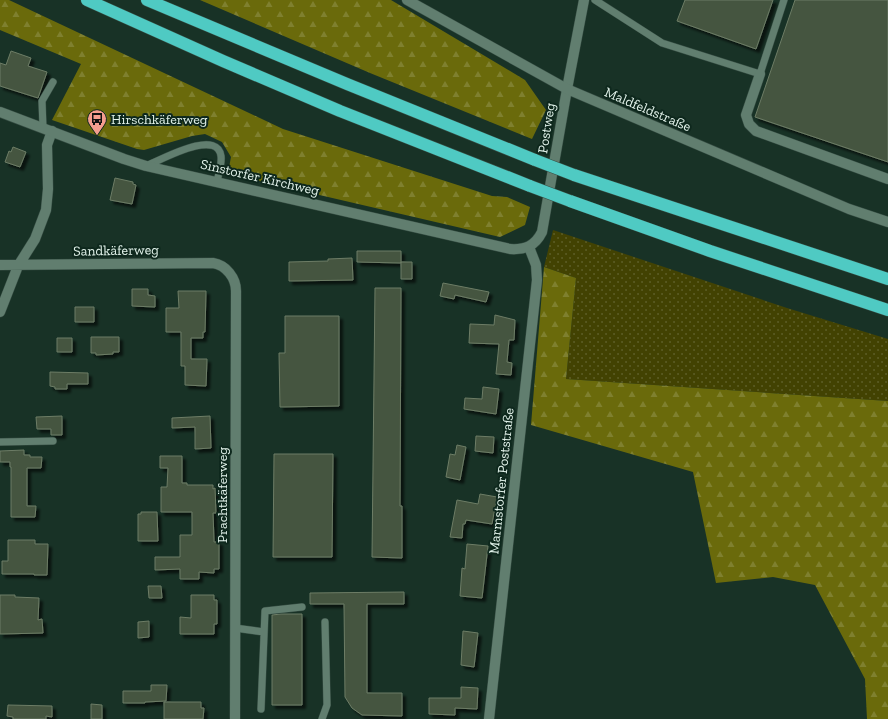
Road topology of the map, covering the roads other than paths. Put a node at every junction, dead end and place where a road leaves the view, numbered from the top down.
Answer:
1 (87, 0) edge
2 (407, 0) edge
3 (584, 0) edge
4 (595, 0) edge
5 (784, 0) edge
6 (149, 1) edge
7 (760, 74) junction
8 (53, 82) dead end
9 (567, 89) junction
10 (0, 112) edge
11 (47, 130) junction
12 (146, 166) junction
13 (888, 179) edge
14 (217, 181) junction
15 (888, 222) edge
16 (525, 248) junction
17 (0, 265) edge
18 (18, 266) junction
19 (229, 272) joint
20 (888, 279) edge
21 (888, 310) edge
22 (0, 312) edge
23 (53, 441) dead end
24 (0, 442) edge
25 (302, 607) dead end
26 (325, 622) dead end
27 (236, 628) junction
28 (264, 632) junction
29 (261, 709) dead end
30 (235, 719) edge
31 (322, 719) edge
32 (489, 719) edge

1 - 21 highway, bridge
2 - 9 street, Maldfeldstraße
3 - 9 street, Postweg
4 - 7 lane
5 - 7 lane
6 - 20 highway, bridge
7 - 13 street
8 - 11 lane
9 - 15 street, Maldfeldstraße
9 - 16 street, Postweg
10 - 11 street, Sinstorfer Kirchweg
11 - 12 street, Sinstorfer Kirchweg
11 - 18 street
12 - 14 street, Sinstorfer Kirchweg
12 - 14 lane
14 - 16 street, Sinstorfer Kirchweg
16 - 32 street, Marmstorfer Poststraße
17 - 18 street, Sandkäferweg
18 - 19 street, Sandkäferweg
18 - 22 street
19 - 27 street, Prachtkäferweg
23 - 24 lane
25 - 28 lane
26 - 31 lane
27 - 28 lane
27 - 30 street, Prachtkäferweg
28 - 29 lane

